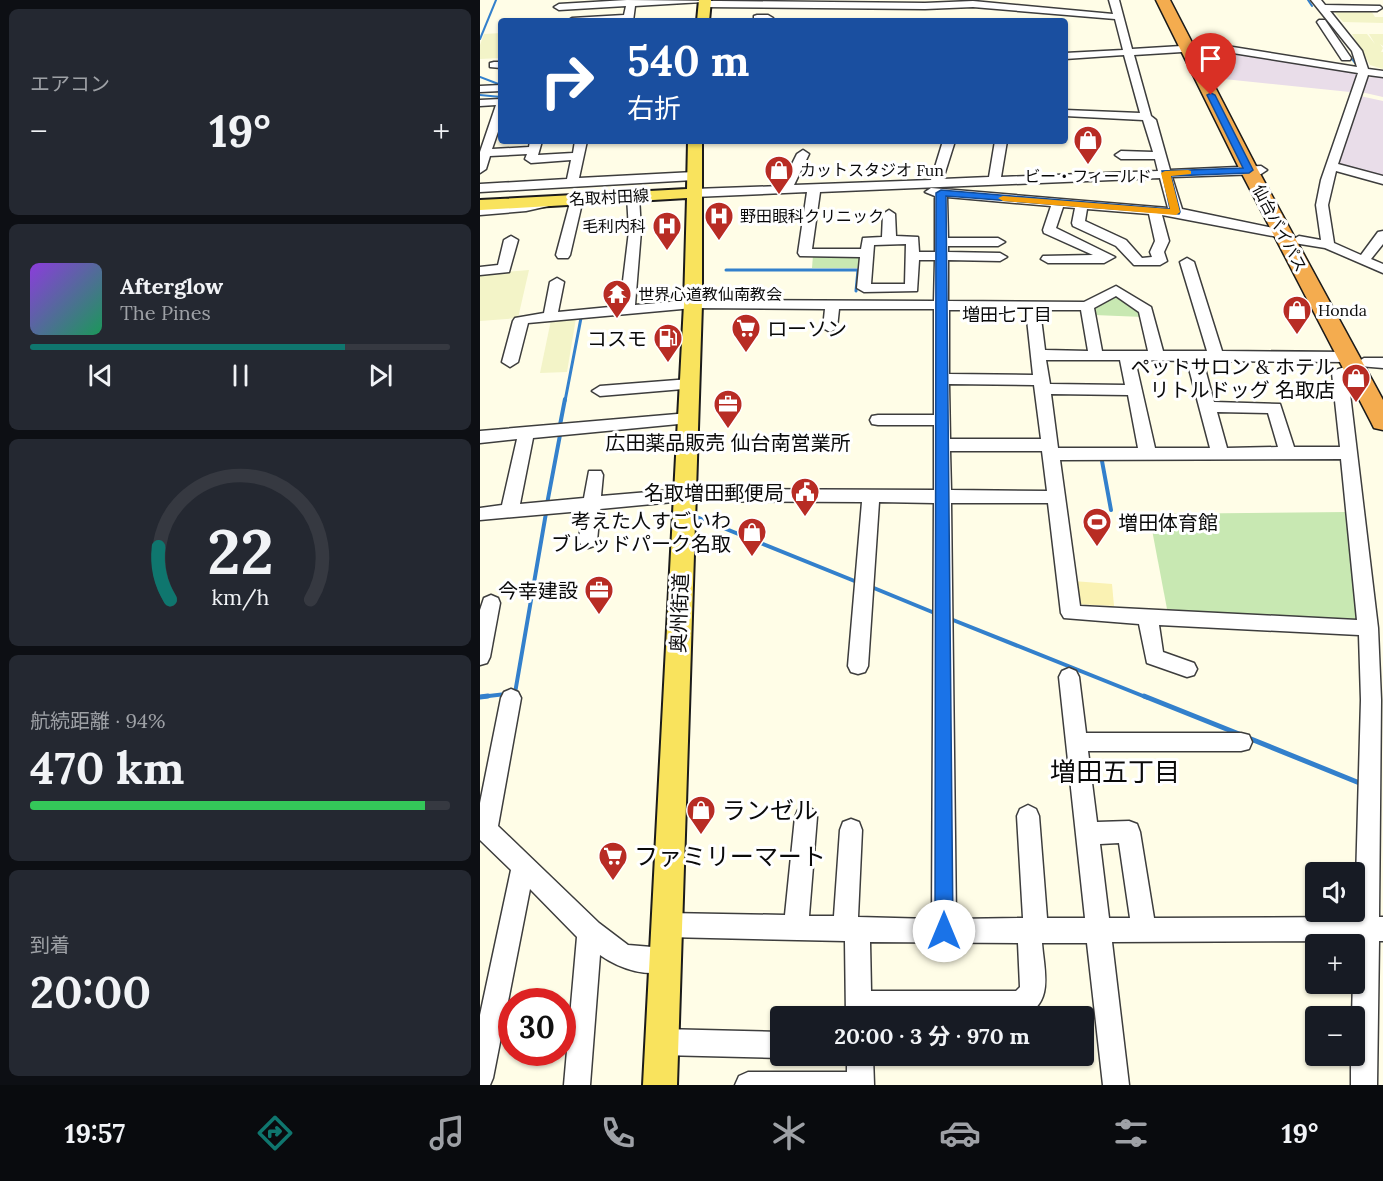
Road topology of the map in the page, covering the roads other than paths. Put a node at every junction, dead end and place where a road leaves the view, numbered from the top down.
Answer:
1 (1078, 0) edge
2 (1114, 0) edge
3 (1163, 0) edge
4 (1171, 0) edge
5 (703, 1) edge
6 (632, 2) edge
7 (960, 2) edge
8 (981, 2) edge
9 (828, 3) edge
10 (1319, 4) edge
11 (767, 5) junction
12 (558, 7) edge
13 (925, 7) edge
14 (1377, 8) dead end
15 (1038, 10) junction
16 (975, 13) dead end
17 (1082, 14) junction
18 (1120, 17) junction
19 (629, 18) edge
20 (703, 18) edge
21 (763, 18) dead end
22 (1037, 18) edge
23 (1333, 20) junction
24 (1193, 48) junction
25 (1129, 52) junction
26 (1068, 56) edge
27 (1346, 58) dead end
28 (1364, 71) junction
29 (1383, 74) edge
30 (498, 88) edge
31 (480, 89) edge
32 (480, 103) edge
33 (498, 104) edge
34 (1068, 113) edge
35 (498, 114) edge
36 (1146, 117) junction
37 (580, 144) edge
38 (695, 144) edge
39 (948, 144) edge
40 (1001, 144) edge
41 (535, 146) edge
42 (486, 153) junction
43 (803, 154) dead end
44 (1120, 155) dead end
45 (578, 156) junction
46 (1160, 156) junction
47 (1332, 166) junction
48 (480, 169) edge
49 (1255, 170) junction
50 (1165, 173) junction
51 (995, 180) junction
52 (1383, 180) edge
53 (572, 182) junction
54 (694, 185) junction
55 (814, 188) junction
56 (939, 188) junction
57 (480, 189) edge
58 (786, 189) junction
59 (633, 196) junction
60 (480, 199) edge
61 (577, 199) junction
62 (559, 200) junction
63 (1058, 203) junction
64 (480, 205) edge
65 (1082, 205) junction
66 (1154, 210) junction
67 (480, 211) edge
68 (1176, 212) junction
69 (889, 214) dead end
70 (1383, 235) edge
71 (1291, 237) junction
72 (512, 240) dead end
73 (889, 240) junction
74 (998, 242) dead end
75 (1328, 245) junction
76 (940, 249) junction
77 (867, 253) junction
78 (563, 255) dead end
79 (913, 256) junction
80 (1000, 257) dead end
81 (1048, 259) dead end
82 (1364, 261) junction
83 (1187, 262) dead end
84 (1383, 269) edge
85 (480, 271) edge
86 (557, 282) dead end
87 (693, 304) junction
88 (832, 305) junction
89 (942, 305) junction
90 (1032, 305) junction
91 (1087, 306) junction
92 (627, 310) junction
93 (550, 317) junction
94 (830, 328) dead end
95 (1038, 355) junction
96 (1096, 356) junction
97 (1127, 356) junction
98 (1157, 356) junction
99 (1194, 357) junction
100 (1216, 357) junction
101 (510, 362) dead end
102 (1364, 364) edge
103 (941, 379) junction
104 (690, 384) junction
105 (1042, 384) junction
106 (1134, 390) junction
107 (600, 391) dead end
108 (1383, 397) edge
109 (1208, 407) junction
110 (689, 418) junction
111 (878, 420) dead end
112 (942, 420) junction
113 (1383, 422) edge
114 (526, 433) junction
115 (480, 437) edge
116 (942, 445) junction
117 (1051, 450) junction
118 (1220, 453) junction
119 (1288, 453) junction
120 (1348, 453) junction
121 (1148, 454) junction
122 (595, 475) dead end
123 (684, 495) junction
124 (871, 496) junction
125 (943, 496) junction
126 (1057, 497) junction
127 (592, 503) junction
128 (510, 512) junction
129 (480, 514) edge
130 (588, 541) dead end
131 (491, 603) dead end
132 (1148, 617) junction
133 (1368, 628) junction
134 (480, 657) edge
135 (858, 666) dead end
136 (1187, 669) dead end
137 (1069, 677) dead end
138 (511, 698) dead end
139 (1077, 742) junction
140 (1241, 742) dead end
141 (1028, 816) dead end
142 (806, 817) dead end
143 (483, 827) edge
144 (850, 830) dead end
145 (1086, 833) junction
146 (523, 866) junction
147 (666, 925) junction
148 (796, 926) junction
149 (851, 929) junction
150 (1096, 929) junction
151 (1143, 929) junction
152 (1033, 930) junction
153 (1374, 930) edge
154 (944, 931) junction
155 (590, 932) junction
156 (664, 960) junction
157 (858, 1006) edge
158 (975, 1006) edge
159 (662, 1042) junction
160 (770, 1046) edge
161 (860, 1066) edge
162 (480, 1078) edge
163 (578, 1085) edge
164 (660, 1085) edge
165 (748, 1085) edge
166 (861, 1085) edge
167 (1116, 1085) edge
168 (1364, 1085) edge

1 - 17 street
2 - 18 street
3 - 24 highway, 仙台バイパス
4 - 24 highway, 仙台バイパス
5 - 6 street
5 - 11 street
5 - 20 main road
6 - 12 street
6 - 19 street
7 - 8 street
7 - 13 street
8 - 15 street
8 - 16 street
9 - 11 street
9 - 13 street
10 - 14 street
10 - 23 street
11 - 21 street
15 - 17 street
15 - 22 street
17 - 18 street
18 - 25 street
23 - 27 street
23 - 28 street
24 - 25 street
24 - 28 street
24 - 49 highway, 仙台バイパス
25 - 26 street
25 - 36 street
28 - 29 street
28 - 47 street
30 - 31 street
32 - 33 street
34 - 36 street
35 - 42 street
36 - 46 street
37 - 45 street
38 - 54 main road, 奥州街道
39 - 56 street
40 - 51 street
41 - 42 street
41 - 45 street
42 - 48 street
43 - 58 street
44 - 46 street
45 - 53 street
46 - 50 street
47 - 52 street
47 - 75 street
49 - 50 street
49 - 71 highway, 仙台バイパス
50 - 51 street
50 - 68 street
51 - 56 street
53 - 54 street
53 - 57 street
54 - 58 street
54 - 59 main road, 名取村田線
54 - 87 main road, 奥州街道
55 - 56 street
55 - 58 street
55 - 77 street
56 - 63 street
56 - 76 street
59 - 61 main road, 名取村田線
59 - 92 street
60 - 62 street
61 - 62 main road, 名取村田線
61 - 78 street
62 - 64 main road, 名取村田線
62 - 67 street
63 - 65 street
63 - 81 street
65 - 66 street
65 - 66 street
66 - 68 street
68 - 71 street
69 - 73 street
70 - 82 street
71 - 75 street
71 - 102 highway, 仙台バイパス
72 - 85 street
73 - 77 street
73 - 79 street
74 - 76 street
75 - 82 street
76 - 79 street
76 - 80 street
76 - 89 street
77 - 79 street
82 - 84 street
83 - 100 street
86 - 93 street
87 - 88 street
87 - 92 street
87 - 104 main road, 奥州街道
88 - 89 street
88 - 94 street
89 - 90 street
89 - 103 street
90 - 91 street
90 - 95 street
91 - 96 street
91 - 98 street
92 - 93 street
93 - 101 street
95 - 96 street
95 - 105 street
96 - 97 street
97 - 98 street
97 - 106 street
98 - 99 street
99 - 100 street
99 - 109 street
100 - 102 street
102 - 108 highway, 仙台バイパス
102 - 113 highway, 仙台バイパス
102 - 120 street
103 - 105 street
103 - 112 street
104 - 107 street
104 - 110 main road, 奥州街道
105 - 106 street
105 - 117 street
106 - 121 street
109 - 118 street
109 - 119 street
110 - 114 street
110 - 123 main road, 奥州街道
111 - 112 street
112 - 116 street
114 - 115 street
114 - 128 street
116 - 117 street
116 - 125 street
117 - 121 street
117 - 126 street
118 - 119 street
118 - 121 street
119 - 120 street
120 - 133 street
122 - 127 street
123 - 124 street
123 - 127 street
123 - 147 main road, 奥州街道
124 - 125 street
124 - 135 street
125 - 126 street
125 - 154 street
126 - 132 street
127 - 128 street
127 - 130 street
128 - 129 street
131 - 134 street
132 - 133 street
132 - 136 street
133 - 153 street
137 - 139 street
138 - 143 street
139 - 140 street
139 - 145 street
141 - 152 street
142 - 148 street
143 - 146 street
144 - 149 street
145 - 150 street
145 - 151 street
146 - 155 street
146 - 162 street
147 - 148 street
147 - 156 main road, 奥州街道
148 - 149 street
149 - 154 street
149 - 157 street
150 - 151 street
150 - 152 street
150 - 167 street
151 - 153 street
152 - 154 street
152 - 158 street
153 - 168 street
155 - 156 street
155 - 163 street
156 - 159 main road, 奥州街道
159 - 160 street
159 - 164 main road, 奥州街道
161 - 166 street
165 - 166 street

